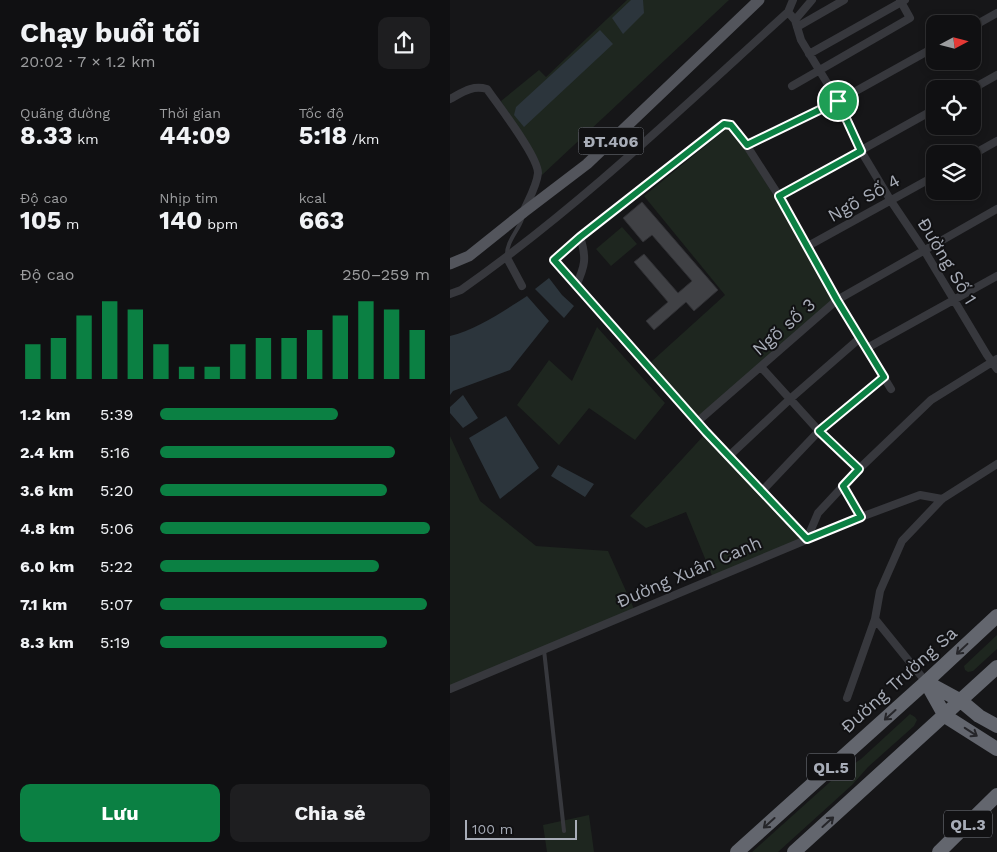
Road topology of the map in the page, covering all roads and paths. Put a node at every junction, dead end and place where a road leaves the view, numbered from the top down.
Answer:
1 (759, 0) edge
2 (793, 0) edge
3 (812, 0) edge
4 (844, 0) edge
5 (902, 1) edge
6 (788, 12) junction
7 (997, 13) edge
8 (981, 22) edge
9 (796, 24) junction
10 (926, 52) edge
11 (809, 54) junction
12 (819, 72) junction
13 (997, 75) edge
14 (981, 84) edge
15 (792, 86) dead end
16 (450, 99) edge
17 (838, 101) junction
18 (926, 114) edge
19 (997, 141) edge
20 (747, 145) junction
21 (981, 150) edge
22 (861, 151) junction
23 (926, 181) edge
24 (779, 196) junction
25 (891, 201) junction
26 (997, 209) edge
27 (524, 212) junction
28 (580, 237) junction
29 (808, 246) junction
30 (924, 250) junction
31 (507, 258) junction
32 (450, 264) edge
33 (997, 276) edge
34 (522, 286) dead end
35 (576, 286) junction
36 (450, 294) edge
37 (837, 300) junction
38 (953, 301) junction
39 (860, 338) junction
40 (867, 348) junction
41 (995, 361) edge
42 (761, 367) junction
43 (997, 369) edge
44 (884, 377) junction
45 (891, 389) dead end
46 (790, 399) junction
47 (697, 422) junction
48 (819, 431) junction
49 (728, 456) junction
50 (997, 464) edge
51 (859, 469) junction
52 (843, 486) junction
53 (762, 491) junction
54 (942, 499) junction
55 (861, 517) junction
56 (807, 539) junction
57 (997, 616) edge
58 (875, 619) junction
59 (544, 650) junction
60 (997, 667) edge
61 (926, 682) junction
62 (450, 690) edge
63 (847, 698) dead end
64 (961, 701) junction
65 (945, 716) junction
66 (997, 726) edge
67 (997, 749) edge
68 (997, 795) edge
69 (564, 831) dead end
70 (737, 852) edge
71 (794, 852) edge
72 (939, 852) edge

1 - 27 main road, ĐT.406
2 - 6 street
3 - 9 street
4 - 9 street
5 - 11 street
5 - 12 street
6 - 9 street, Đường Số 1
6 - 31 street
7 - 8 street
9 - 11 street, Đường Số 1
10 - 17 street
11 - 12 street, Đường Số 1
12 - 15 street
12 - 17 street, Đường Số 1
13 - 14 street
16 - 27 street
17 - 20 street
17 - 22 street, Đường Số 1
18 - 22 street
19 - 21 street
20 - 24 street
20 - 28 street
22 - 24 street
22 - 25 street, Đường Số 1
23 - 25 street, Ngõ Số 4
24 - 29 street
25 - 29 street, Ngõ Số 4
25 - 30 street, Đường Số 1
26 - 30 street
27 - 31 lane
27 - 32 main road, ĐT.406
28 - 35 street
28 - 35 street
29 - 37 street
30 - 37 street, Ngõ số 3
30 - 38 street, Đường Số 1
31 - 34 street
31 - 36 street
33 - 38 street
35 - 47 street
37 - 39 street
37 - 42 street, Ngõ số 3
38 - 40 street
38 - 41 street, Đường Số 1
39 - 40 street
39 - 46 street
40 - 44 street
41 - 43 street, Đường Số 1
41 - 51 street
42 - 46 street
42 - 47 street, Ngõ số 3
44 - 45 street
44 - 48 street
46 - 48 street
46 - 49 street
47 - 49 street
48 - 51 street
48 - 53 street
49 - 53 street
50 - 54 street
51 - 52 street
52 - 55 street
52 - 56 street
53 - 56 street
54 - 55 street, Đường Xuân Canh
54 - 58 street
55 - 56 street, Đường Xuân Canh
56 - 59 street, Đường Xuân Canh
57 -> 61 highway, Đường Trường Sa / QL.5
58 - 61 street
58 - 63 street
59 - 62 street, Đường Xuân Canh
59 - 69 lane
60 - 64 highway, QL.5
61 - 64 highway
61 - 65 highway
61 -> 70 highway, Đường Trường Sa / QL.5
64 - 65 highway, QL.5
64 - 66 highway
65 -> 67 highway
71 -> 65 highway, QL.5
68 - 72 highway, QL.3

